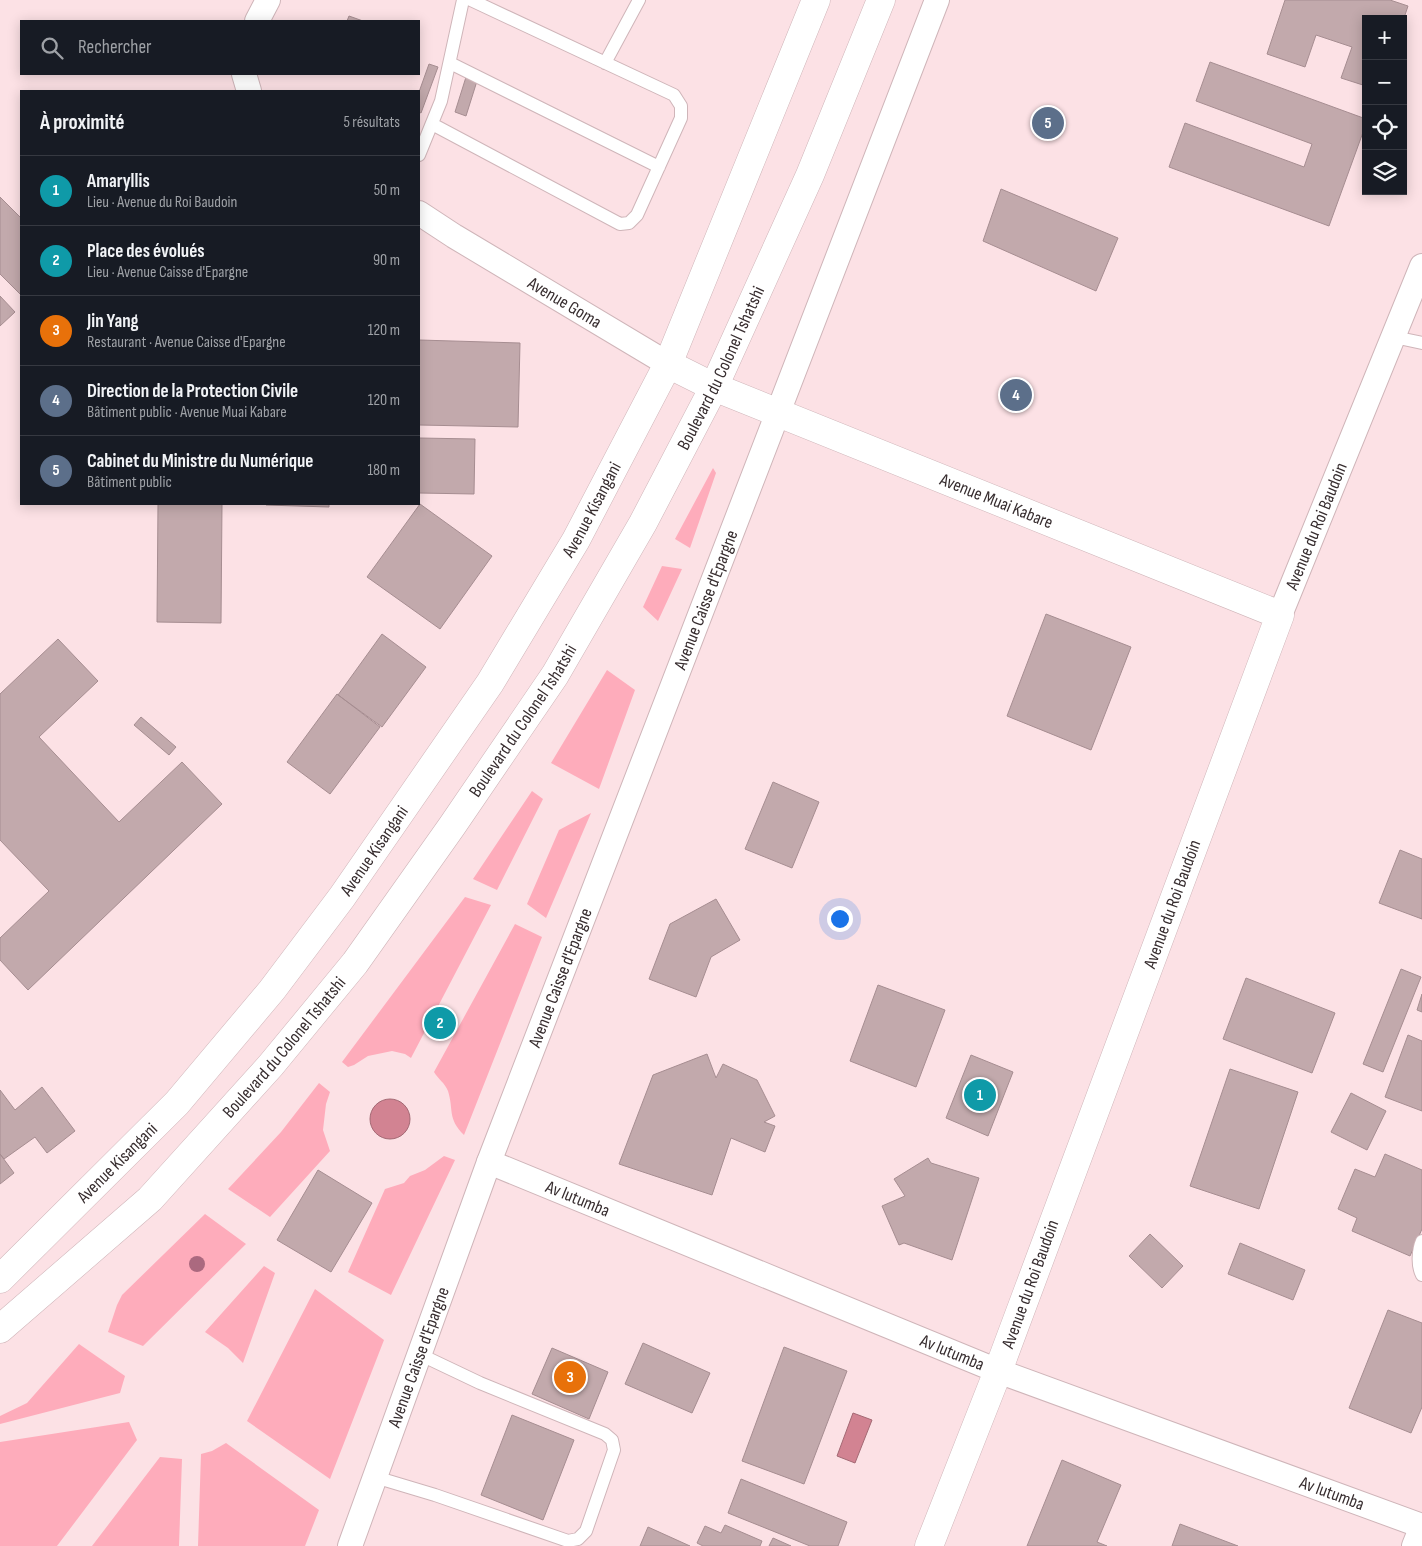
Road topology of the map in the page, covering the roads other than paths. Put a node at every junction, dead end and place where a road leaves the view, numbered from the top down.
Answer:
1 (268, 0) edge
2 (463, 0) edge
3 (471, 0) edge
4 (639, 0) edge
5 (816, 0) edge
6 (881, 0) edge
7 (937, 0) edge
8 (258, 20) edge
9 (450, 63) junction
10 (605, 63) junction
11 (244, 75) edge
12 (249, 90) edge
13 (432, 124) junction
14 (420, 153) edge
15 (659, 167) junction
16 (420, 214) edge
17 (1422, 266) edge
18 (1394, 337) junction
19 (1422, 343) edge
20 (668, 364) junction
21 (714, 387) junction
22 (779, 412) junction
23 (1280, 615) junction
24 (489, 1162) junction
25 (1422, 1241) edge
26 (1422, 1275) edge
27 (0, 1279) edge
28 (0, 1329) edge
29 (419, 1354) junction
30 (998, 1371) junction
31 (375, 1478) junction
32 (1422, 1526) edge
33 (350, 1546) edge
34 (929, 1546) edge
35 (1414, 1546) edge

1 - 8 street
2 - 9 lane
3 - 10 lane
4 - 10 lane
5 - 20 street
6 - 21 street, Boulevard du Colonel Tshatshi
7 - 22 street, Avenue Caisse d'Epargne
9 - 13 lane
9 - 15 lane
10 - 15 lane
11 - 12 street
13 - 14 lane
13 - 15 lane
16 - 20 street, Avenue Goma
17 - 18 street, Avenue du Roi Baudoin
18 - 19 lane
18 - 23 street, Avenue du Roi Baudoin
20 - 21 street, Avenue Goma
20 - 27 street, Avenue Kisangani
21 - 22 street, Avenue Muai Kabare
21 - 28 street, Boulevard du Colonel Tshatshi
22 - 23 street, Avenue Muai Kabare
22 - 24 street, Avenue Caisse d'Epargne
23 - 30 street, Avenue du Roi Baudoin
24 - 29 street, Avenue Caisse d'Epargne
24 - 30 street, Av lutumba
25 - 26 lane
29 - 31 street, Avenue Caisse d'Epargne
29 - 31 lane
30 - 32 street, Av lutumba
30 - 34 street, Avenue du Roi Baudoin
31 - 33 street, Avenue Caisse d'Epargne
32 - 35 street

